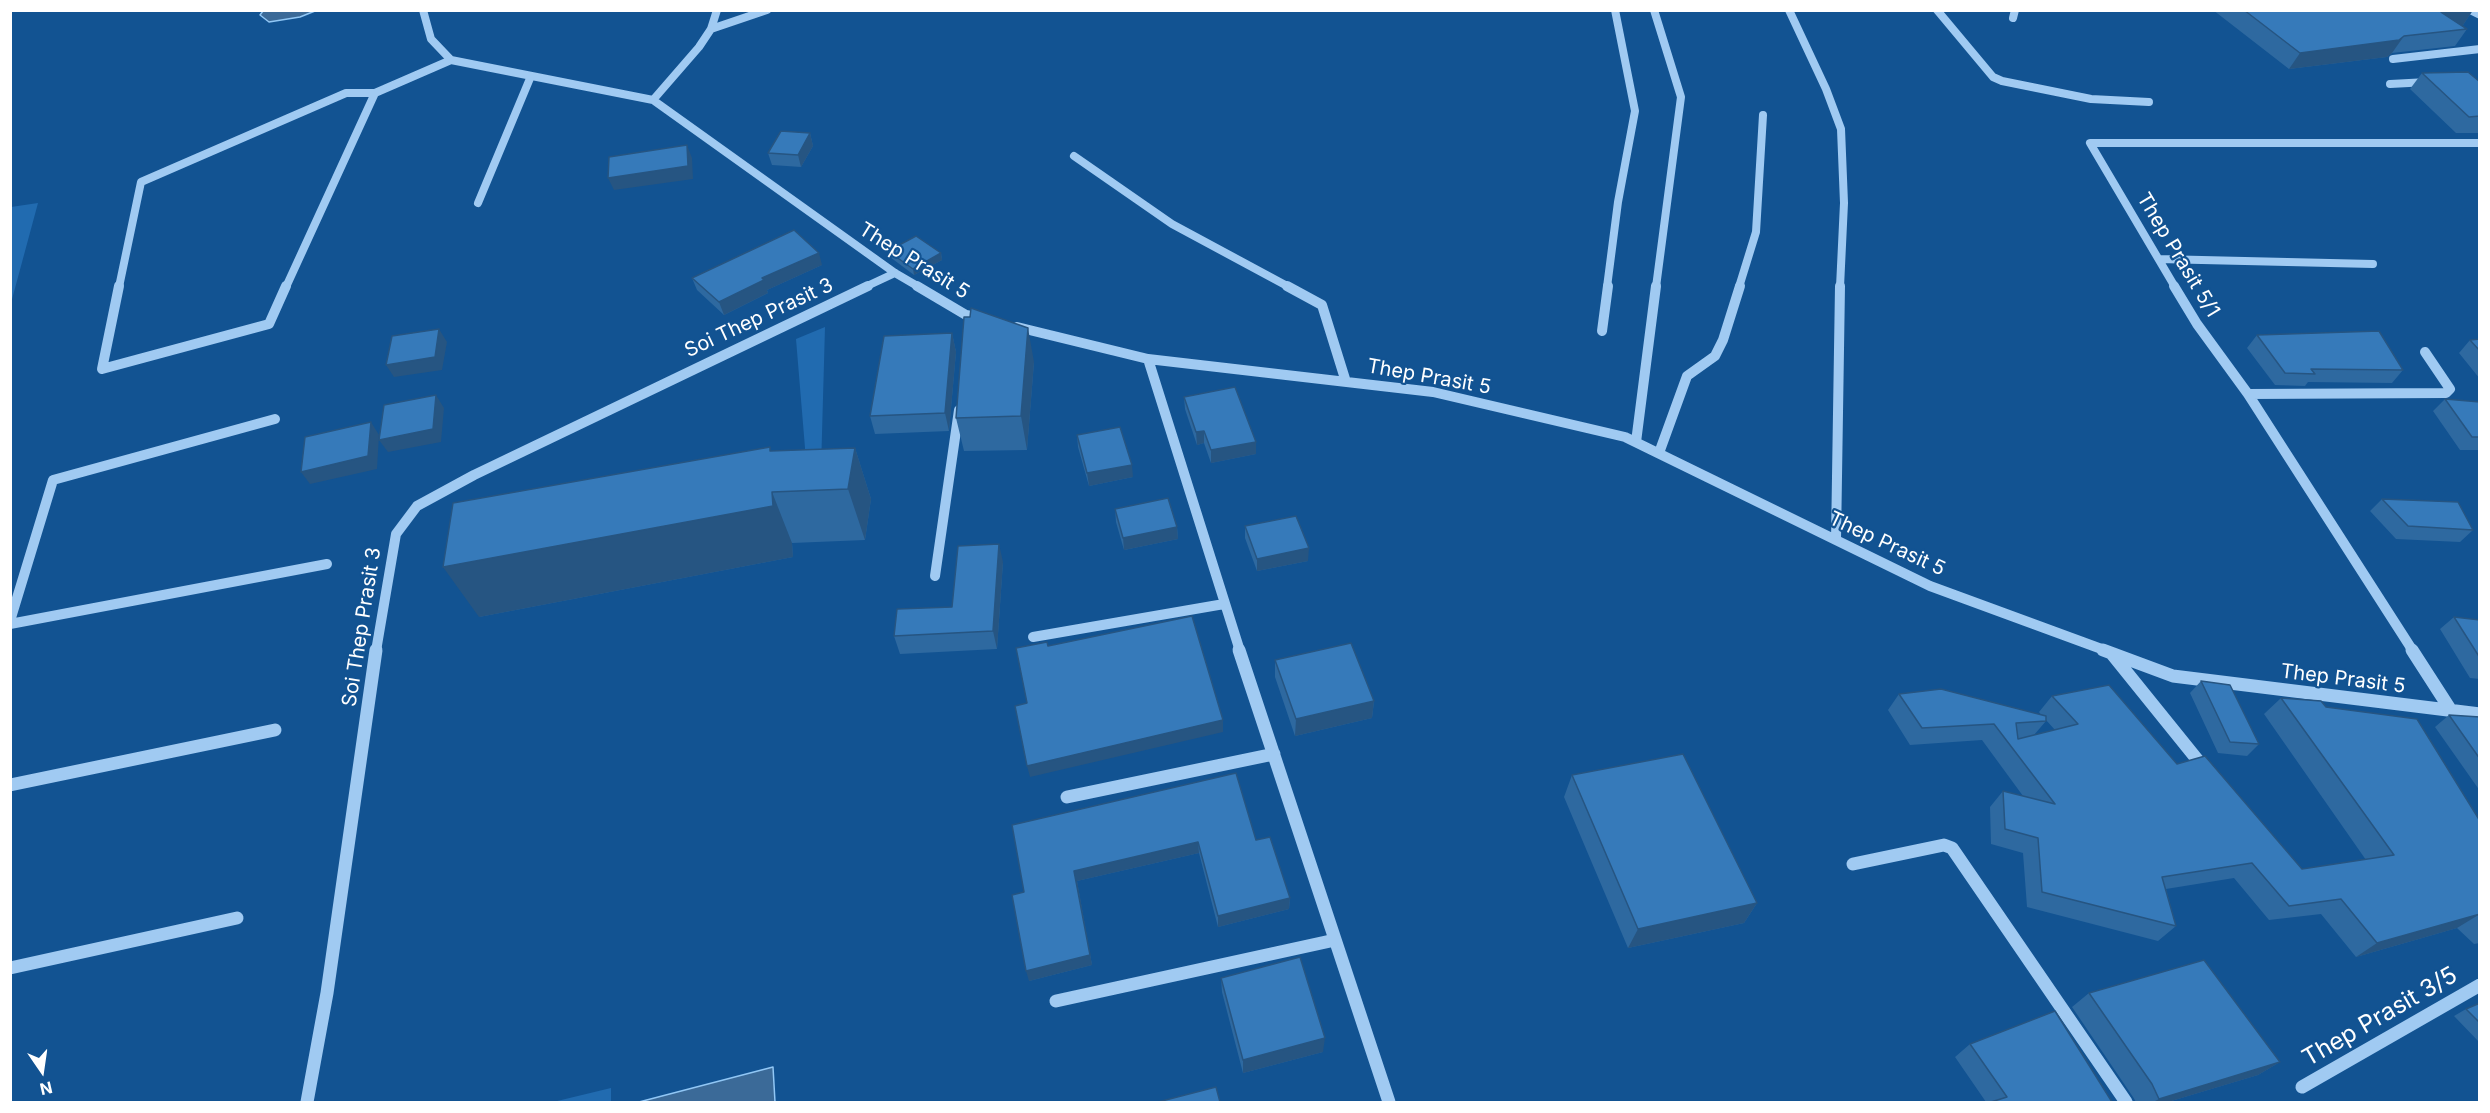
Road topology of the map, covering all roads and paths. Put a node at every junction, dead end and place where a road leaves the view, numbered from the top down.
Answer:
1 (423, 10) edge
2 (717, 10) edge
3 (767, 10) edge
4 (1615, 10) edge
5 (1654, 10) edge
6 (1789, 10) edge
7 (1937, 10) edge
8 (2470, 10) edge
9 (2480, 15) edge
10 (711, 29) junction
11 (2480, 49) edge
12 (2393, 59) edge
13 (450, 60) junction
14 (531, 76) junction
15 (2435, 82) edge
16 (2390, 84) dead end
17 (375, 93) junction
18 (653, 100) junction
19 (2149, 102) dead end
20 (1763, 115) dead end
21 (2480, 143) edge
22 (1074, 156) dead end
23 (478, 203) dead end
24 (2159, 259) junction
25 (2373, 264) dead end
26 (896, 273) junction
27 (1000, 323) edge
28 (1012, 326) edge
29 (1602, 331) dead end
30 (2425, 352) dead end
31 (1148, 359) junction
32 (1346, 382) junction
33 (2248, 394) junction
34 (960, 400) edge
35 (275, 418) dead end
36 (1636, 442) junction
37 (1659, 453) junction
38 (1836, 540) junction
39 (327, 564) dead end
40 (935, 576) dead end
41 (1224, 604) junction
42 (10, 622) edge
43 (1033, 637) dead end
44 (2112, 654) junction
45 (2450, 709) junction
46 (2480, 714) edge
47 (275, 730) dead end
48 (1274, 754) junction
49 (2215, 782) edge
50 (10, 785) edge
51 (1067, 797) dead end
52 (1853, 864) dead end
53 (237, 918) dead end
54 (1335, 940) junction
55 (10, 968) edge
56 (2480, 986) edge
57 (1056, 1000) dead end
58 (2302, 1087) dead end
59 (307, 1102) edge
60 (1389, 1102) edge
61 (2126, 1102) edge

1 - 13 street
2 - 10 street
3 - 10 street
4 - 29 street
5 - 36 street
6 - 38 street
7 - 19 street
8 - 9 street
10 - 18 street
11 - 12 street
13 - 14 street, Thep Prasit 5
13 - 17 street
14 - 18 street, Thep Prasit 5
14 - 23 street
15 - 16 street
17 - 17 street
18 - 26 street, Thep Prasit 5
20 - 37 street
21 - 24 street, Thep Prasit 5/1
22 - 32 street
24 - 25 street
24 - 33 street, Thep Prasit 5/1
26 - 27 street, Thep Prasit 5
26 - 59 street, Soi Thep Prasit 3
28 - 31 street, Thep Prasit 5
30 - 33 street
31 - 32 street, Thep Prasit 5
31 - 41 street
32 - 36 street, Thep Prasit 5
33 - 45 street, Thep Prasit 5/1
34 - 40 street
35 - 42 street
36 - 37 street, Thep Prasit 5
37 - 38 street, Thep Prasit 5
38 - 44 street, Thep Prasit 5
39 - 42 street
41 - 43 street
41 - 48 street
44 - 45 street, Thep Prasit 5
44 - 49 street
45 - 46 street, Thep Prasit 5
47 - 50 street
48 - 51 street
48 - 54 street
52 - 61 street
53 - 55 street
54 - 57 street
54 - 60 street
56 - 58 street, Thep Prasit 3/5

